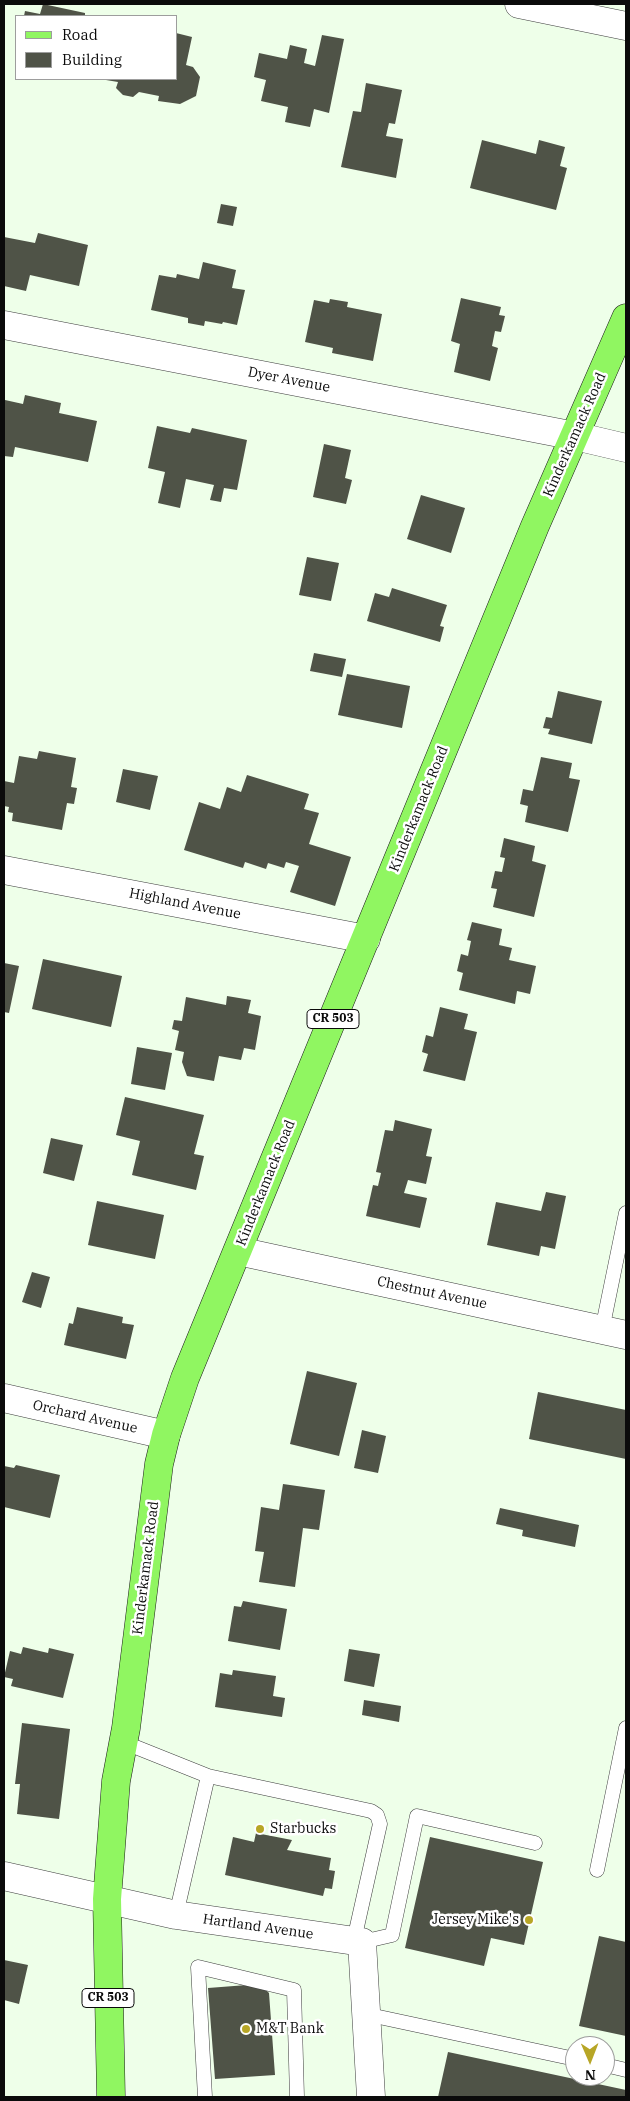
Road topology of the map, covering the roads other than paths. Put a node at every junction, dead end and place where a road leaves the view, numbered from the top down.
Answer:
1 (519, 4) edge
2 (626, 26) edge
3 (626, 318) edge
4 (4, 325) edge
5 (575, 436) junction
6 (626, 448) edge
7 (4, 870) edge
8 (366, 939) junction
9 (626, 1213) edge
10 (238, 1251) junction
11 (614, 1332) edge
12 (4, 1398) edge
13 (166, 1435) junction
14 (626, 1728) edge
15 (123, 1742) junction
16 (623, 1764) edge
17 (208, 1776) junction
18 (535, 1843) dead end
19 (597, 1870) dead end
20 (4, 1876) edge
21 (107, 1899) junction
22 (176, 1915) junction
23 (358, 1941) junction
24 (365, 2014) junction
25 (565, 2057) edge
26 (111, 2097) edge
27 (205, 2097) edge
28 (297, 2097) edge
29 (371, 2097) edge

1 - 2 street
3 - 5 main road, Kinderkamack Road / CR 503
4 - 5 street, Dyer Avenue
5 - 6 street, Dyer Avenue
5 - 8 main road, Kinderkamack Road / CR 503
7 - 8 street, Highland Avenue
8 - 10 main road, Kinderkamack Road / CR 503
9 - 11 lane
10 - 11 street, Chestnut Avenue
10 - 13 main road, Kinderkamack Road / CR 503
12 - 13 street, Orchard Avenue
13 - 15 main road, Kinderkamack Road / CR 503
14 - 16 lane
15 - 17 lane
15 - 21 main road, Kinderkamack Road / CR 503
16 - 19 lane
17 - 22 lane
17 - 23 lane
18 - 23 lane
20 - 21 street, Hartland Avenue
21 - 22 street, Hartland Avenue
21 - 26 main road, Kinderkamack Road / CR 503
22 - 23 street, Hartland Avenue
23 - 24 street
24 - 25 lane
24 - 29 street
27 - 28 lane

